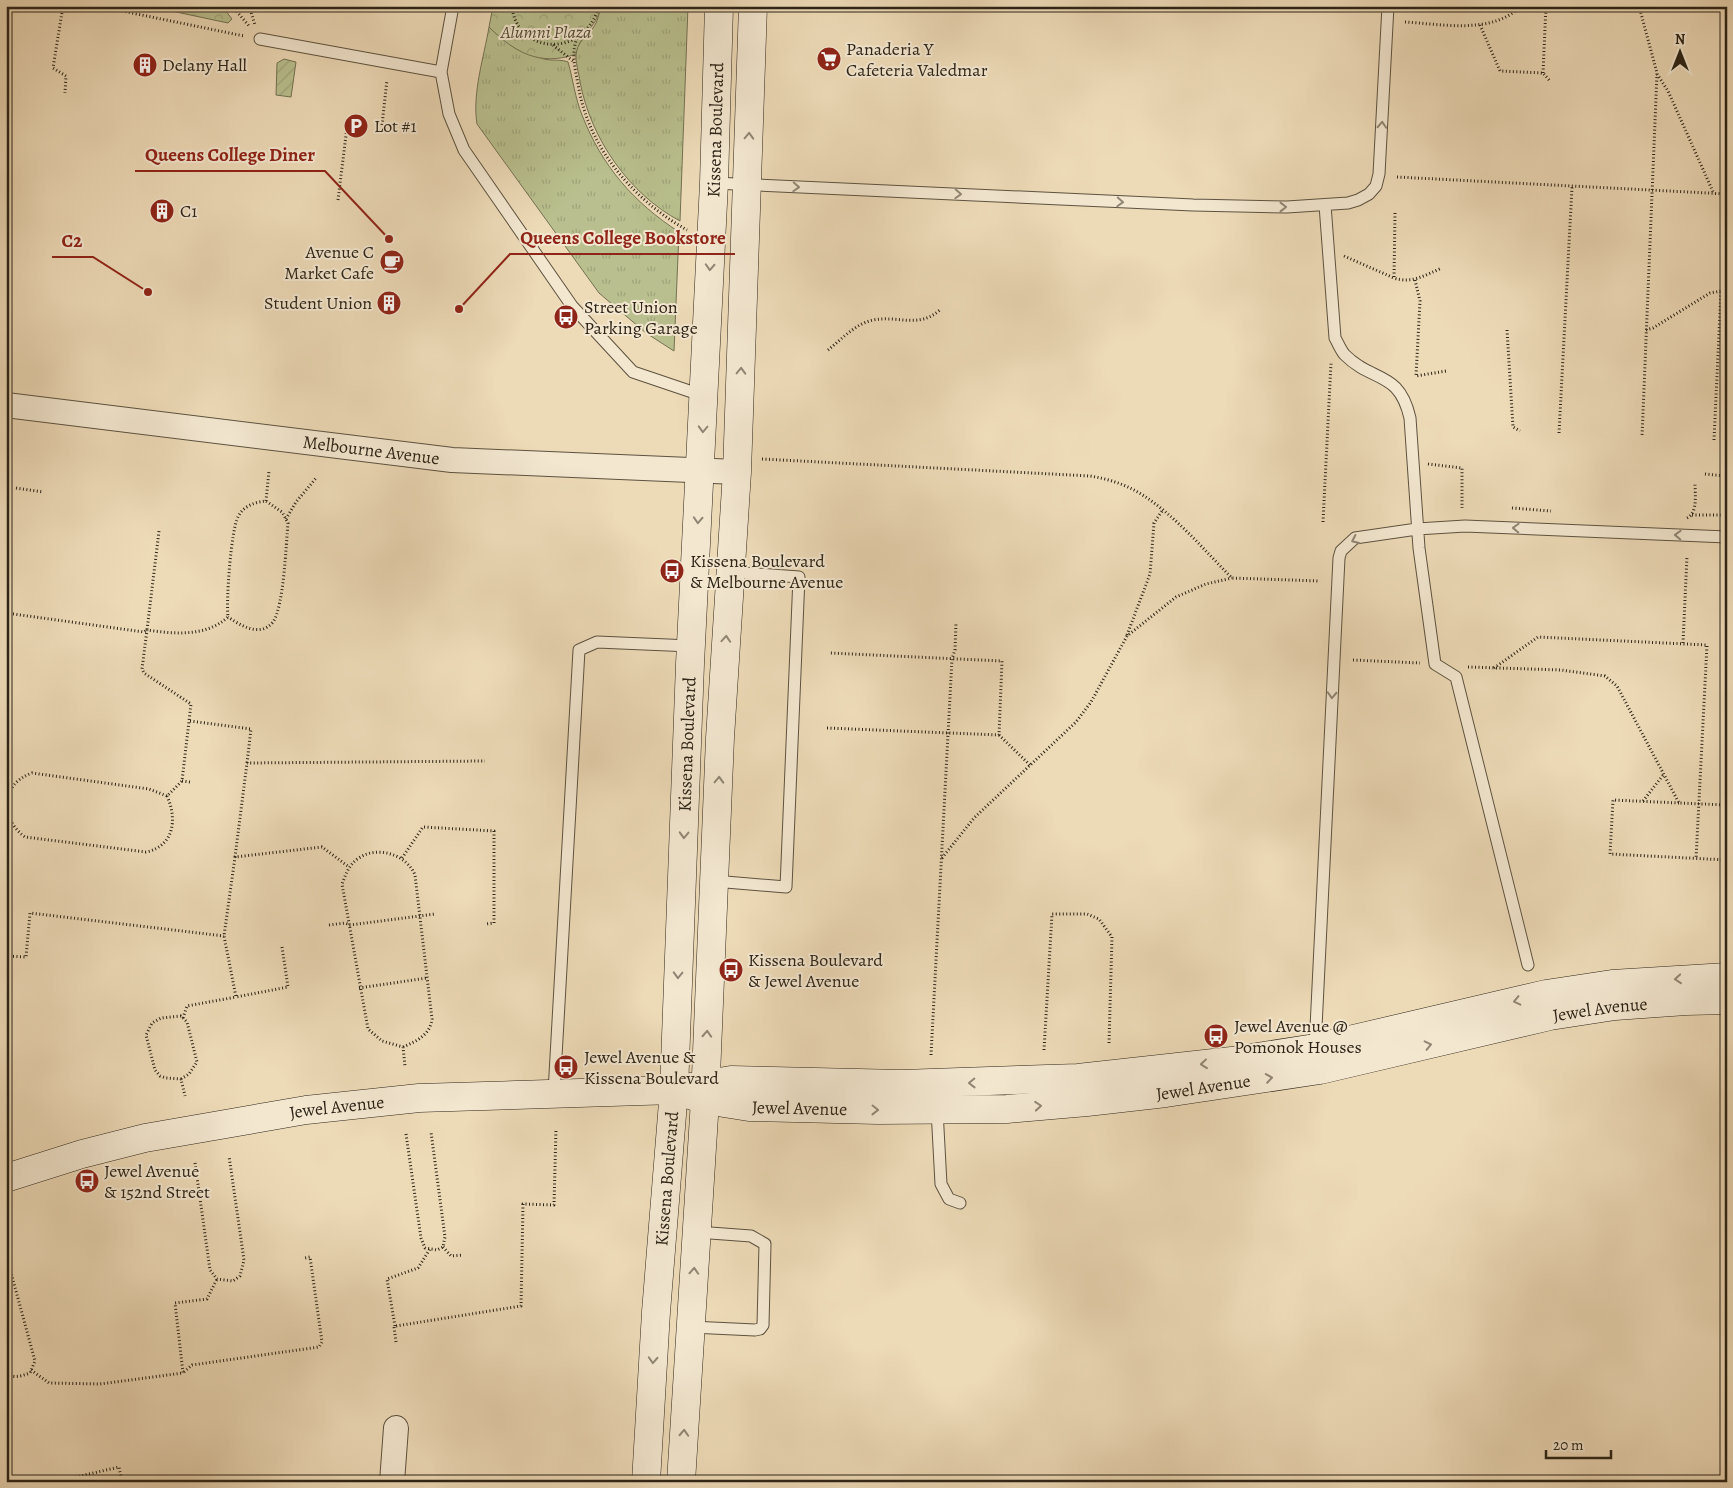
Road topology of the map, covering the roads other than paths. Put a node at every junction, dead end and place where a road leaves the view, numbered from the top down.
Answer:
1 (453, 6) edge
2 (719, 6) edge
3 (753, 6) edge
4 (1388, 6) edge
5 (260, 39) road end
6 (441, 72) junction
7 (714, 183) junction
8 (747, 185) junction
9 (1325, 205) junction
10 (704, 396) junction
11 (6, 405) edge
12 (748, 465) junction
13 (701, 472) junction
14 (1417, 529) junction
15 (1727, 537) edge
16 (731, 572) junction
17 (691, 646) junction
18 (714, 881) junction
19 (1528, 965) dead end
20 (1727, 976) edge
21 (1727, 1000) edge
22 (1315, 1048) junction
23 (674, 1090) junction
24 (705, 1091) junction
25 (554, 1092) junction
26 (937, 1110) junction
27 (6, 1178) edge
28 (960, 1203) dead end
29 (697, 1232) junction
30 (691, 1327) junction
31 (396, 1428) dead end
32 (392, 1482) edge
33 (646, 1482) edge
34 (682, 1482) edge

1 - 6 lane
2 - 7 main road, Kissena Boulevard
8 -> 3 main road, Kissena Boulevard
9 -> 4 lane
5 - 6 lane
6 - 10 lane
7 - 8 lane
7 -> 10 main road, Kissena Boulevard
8 -> 9 lane
12 -> 8 main road, Kissena Boulevard
9 - 14 lane
10 -> 13 main road, Kissena Boulevard
11 - 13 street, Melbourne Avenue
12 - 13 street, Melbourne Avenue
12 - 16 main road, Kissena Boulevard
13 -> 17 main road, Kissena Boulevard
15 -> 14 lane
14 - 19 lane
14 -> 22 lane
18 -> 16 main road, Kissena Boulevard
16 - 18 lane
17 -> 23 main road, Kissena Boulevard
17 - 25 lane
24 -> 18 main road, Kissena Boulevard
20 -> 22 main road, Jewel Avenue
26 -> 21 main road, Jewel Avenue
22 -> 24 main road, Jewel Avenue
23 - 24 main road, Jewel Avenue
23 - 25 main road, Jewel Avenue
23 -> 33 main road, Kissena Boulevard
24 -> 26 main road, Jewel Avenue
24 - 29 main road, Kissena Boulevard
25 - 27 main road, Jewel Avenue
26 - 28 lane
30 -> 29 main road, Kissena Boulevard
29 - 30 lane
34 -> 30 main road, Kissena Boulevard
31 - 32 street

